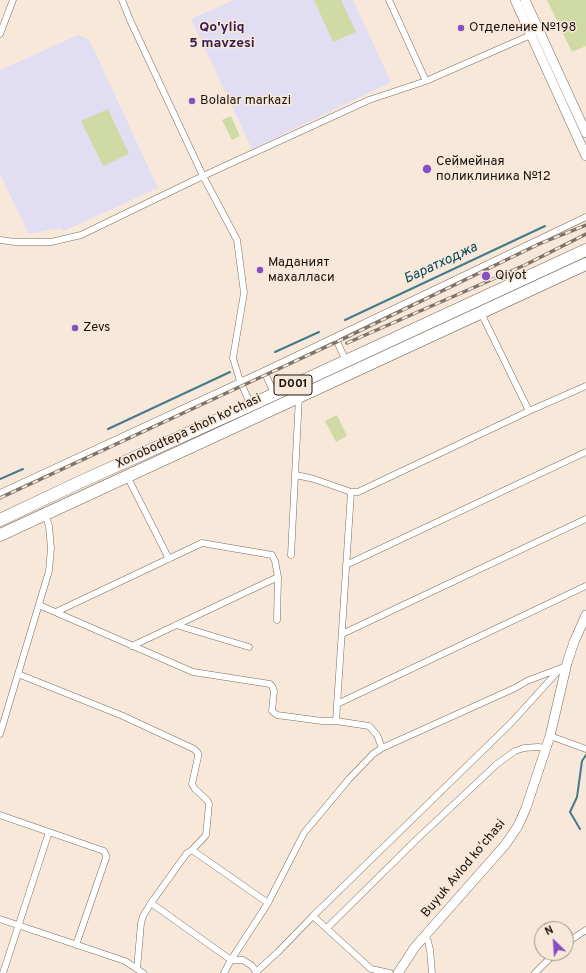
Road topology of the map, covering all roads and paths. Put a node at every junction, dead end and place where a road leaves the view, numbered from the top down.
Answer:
1 (14, 0) edge
2 (122, 0) edge
3 (389, 0) edge
4 (515, 0) edge
5 (525, 0) edge
6 (535, 33) junction
7 (0, 34) edge
8 (426, 81) junction
9 (586, 133) edge
10 (586, 156) edge
11 (203, 176) junction
12 (586, 217) edge
13 (0, 240) edge
14 (586, 250) edge
15 (586, 264) edge
16 (480, 313) junction
17 (400, 336) junction
18 (335, 337) junction
19 (405, 348) junction
20 (346, 361) junction
21 (264, 370) junction
22 (240, 381) junction
23 (586, 386) edge
24 (274, 393) junction
25 (299, 396) junction
26 (251, 405) junction
27 (529, 411) junction
28 (586, 452) edge
29 (296, 475) junction
30 (127, 476) junction
31 (351, 492) junction
32 (0, 493) edge
33 (45, 514) junction
34 (586, 519) edge
35 (0, 520) edge
36 (0, 535) edge
37 (291, 555) dead end
38 (169, 559) junction
39 (346, 565) junction
40 (278, 577) junction
41 (586, 586) edge
42 (39, 605) junction
43 (56, 612) junction
44 (586, 616) edge
45 (277, 620) dead end
46 (176, 625) junction
47 (342, 634) junction
48 (132, 646) junction
49 (250, 647) dead end
50 (564, 666) junction
51 (18, 674) junction
52 (337, 704) junction
53 (336, 721) junction
54 (0, 734) edge
55 (550, 736) junction
56 (382, 748) junction
57 (546, 748) junction
58 (586, 749) edge
59 (0, 816) edge
60 (49, 832) junction
61 (192, 850) junction
62 (151, 903) junction
63 (268, 903) junction
64 (313, 916) junction
65 (0, 919) edge
66 (19, 925) junction
67 (327, 928) junction
68 (586, 930) edge
69 (424, 935) junction
70 (574, 938) edge
71 (76, 945) junction
72 (231, 960) junction
73 (547, 961) edge
74 (137, 968) junction
75 (257, 972) edge
76 (3, 973) edge
77 (143, 973) edge
78 (224, 973) edge
79 (390, 973) edge
80 (398, 973) edge
81 (432, 973) edge
82 (535, 973) edge

1 - 7 street
2 - 11 street
3 - 8 street
4 - 6 street
5 - 6 street
6 - 8 street
6 - 9 street
6 - 10 street
8 - 11 street
11 - 13 street
11 - 22 street
12 - 18 street
14 - 17 highway, Xonobodtepa shoh ko'chasi / D001
15 - 16 highway, Xonobodtepa shoh ko'chasi / D001
16 - 19 highway, Xonobodtepa shoh ko'chasi / D001
16 - 27 street
17 - 19 highway
17 - 20 highway, Xonobodtepa shoh ko'chasi / D001
18 - 20 street
18 - 21 street
19 - 25 highway, Xonobodtepa shoh ko'chasi / D001
20 - 24 highway, Xonobodtepa shoh ko'chasi / D001
21 - 22 street
21 - 24 street
22 - 26 street
22 - 32 street
23 - 27 street
24 - 26 highway, Xonobodtepa shoh ko'chasi / D001
25 - 29 street
25 - 30 highway, Xonobodtepa shoh ko'chasi / D001
26 - 35 highway, Xonobodtepa shoh ko'chasi / D001
27 - 31 street
28 - 39 street
29 - 31 street
29 - 37 street
30 - 33 highway, Xonobodtepa shoh ko'chasi / D001
30 - 38 street
31 - 39 street
33 - 36 highway, Xonobodtepa shoh ko'chasi / D001
33 - 42 street
34 - 47 street
38 - 40 street
38 - 43 street
39 - 47 street
40 - 45 street
40 - 46 street
41 - 52 street
42 - 43 street
42 - 51 street
43 - 48 street
44 - 50 street, Buyuk Avlod koʻchasi
46 - 48 street
46 - 49 street
47 - 52 street
48 - 53 street
50 - 55 street, Buyuk Avlod koʻchasi
50 - 56 street
50 - 64 street
51 - 54 street
51 - 61 street
52 - 53 street
53 - 56 street
55 - 57 street, Buyuk Avlod koʻchasi
55 - 58 street
56 - 63 street
57 - 67 street
57 - 69 street, Buyuk Avlod koʻchasi
59 - 60 street
60 - 66 street
60 - 71 street
61 - 62 street
61 - 63 street
62 - 72 street
62 - 74 street
63 - 72 street
64 - 67 street
64 - 75 street
65 - 66 street
66 - 71 street
66 - 76 street
67 - 79 street
68 - 70 street
69 - 80 street, Buyuk Avlod koʻchasi
69 - 81 street
71 - 74 street
72 - 75 street
72 - 78 street
73 - 82 street
74 - 77 street

